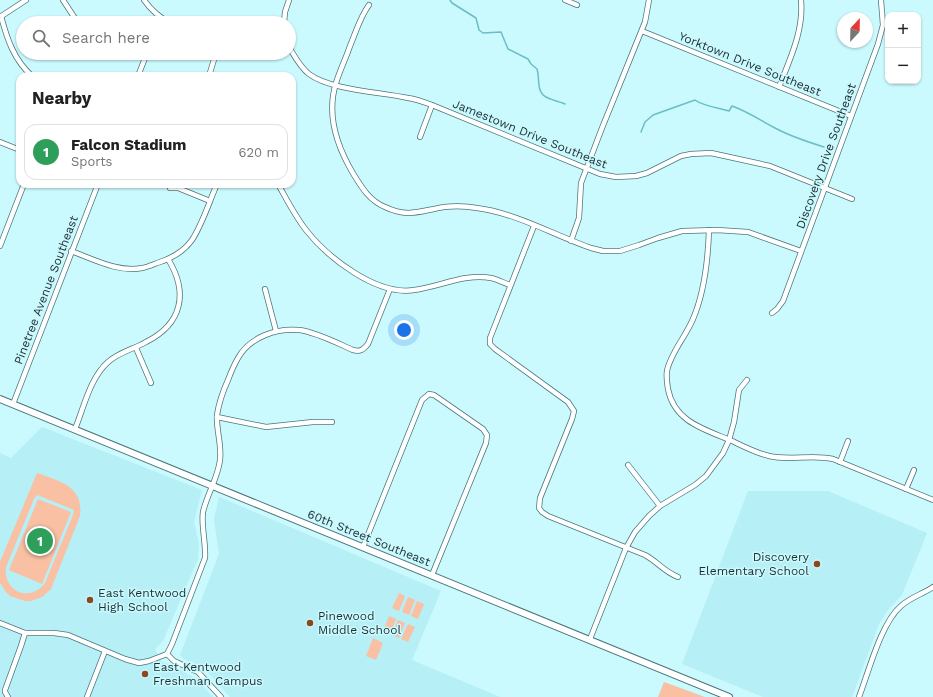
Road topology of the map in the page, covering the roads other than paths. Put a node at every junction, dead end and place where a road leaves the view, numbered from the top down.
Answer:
1 (26, 0) edge
2 (63, 0) edge
3 (144, 0) edge
4 (289, 0) edge
5 (564, 0) edge
6 (649, 0) edge
7 (801, 0) edge
8 (880, 0) edge
9 (369, 5) dead end
10 (577, 5) dead end
11 (73, 16) edge
12 (156, 16) edge
13 (285, 16) edge
14 (1, 17) edge
15 (642, 31) junction
16 (16, 57) edge
17 (296, 59) edge
18 (18, 60) edge
19 (144, 60) edge
20 (214, 60) edge
21 (27, 72) edge
22 (140, 72) edge
23 (210, 72) edge
24 (336, 84) junction
25 (779, 87) junction
26 (432, 105) junction
27 (851, 116) junction
28 (420, 137) dead end
29 (0, 142) edge
30 (16, 148) edge
31 (585, 169) junction
32 (22, 188) edge
33 (96, 188) edge
34 (170, 188) dead end
35 (215, 188) edge
36 (280, 188) edge
37 (824, 188) junction
38 (852, 200) dead end
39 (210, 201) junction
40 (534, 226) junction
41 (709, 230) junction
42 (571, 241) junction
43 (0, 246) edge
44 (71, 251) junction
45 (801, 251) junction
46 (168, 259) junction
47 (510, 286) junction
48 (265, 288) dead end
49 (390, 289) junction
50 (772, 313) dead end
51 (276, 331) junction
52 (136, 348) junction
53 (746, 380) dead end
54 (151, 383) dead end
55 (0, 399) edge
56 (13, 404) junction
57 (217, 417) junction
58 (332, 422) dead end
59 (75, 429) junction
60 (729, 440) junction
61 (848, 440) dead end
62 (840, 462) junction
63 (628, 465) dead end
64 (914, 470) dead end
65 (212, 486) junction
66 (906, 489) junction
67 (933, 500) edge
68 (660, 506) junction
69 (363, 547) junction
70 (626, 548) junction
71 (432, 576) junction
72 (678, 577) dead end
73 (933, 587) edge
74 (0, 623) edge
75 (24, 633) junction
76 (590, 639) junction
77 (105, 651) junction
78 (167, 654) junction
79 (8, 697) edge
80 (87, 697) edge
81 (221, 697) edge
82 (729, 697) edge
83 (859, 697) edge

1 - 14 street
2 - 11 street
3 - 12 street
4 - 13 street
5 - 10 street
6 - 15 street
7 - 25 street
8 - 27 street, Discovery Drive Southeast
9 - 24 street
14 - 16 street
15 - 25 street, Yorktown Drive Southeast
15 - 31 street
17 - 24 street, Jamestown Drive Southeast
18 - 21 street
19 - 22 street
20 - 23 street
24 - 26 street, Jamestown Drive Southeast
24 - 40 street
25 - 27 street, Yorktown Drive Southeast
26 - 28 street
26 - 31 street, Jamestown Drive Southeast
27 - 37 street, Discovery Drive Southeast
29 - 30 street
31 - 37 street, Jamestown Drive Southeast
31 - 42 street
32 - 43 street
33 - 44 street, Pinetree Avenue Southeast
34 - 39 street
35 - 39 street
36 - 49 street
37 - 38 street, Jamestown Drive Southeast
37 - 45 street, Discovery Drive Southeast
39 - 46 street
40 - 42 street
40 - 47 street
41 - 42 street
41 - 45 street
41 - 60 street
44 - 46 street
44 - 56 street, Pinetree Avenue Southeast
45 - 50 street, Discovery Drive Southeast
46 - 52 street
47 - 49 street
47 - 70 street
48 - 51 street
49 - 51 street
51 - 57 street
52 - 54 street
52 - 59 street
53 - 60 street
55 - 56 main road, 60th Street Southeast
56 - 59 main road, 60th Street Southeast
57 - 58 street
57 - 65 street
59 - 65 main road, 60th Street Southeast
60 - 62 street
60 - 68 street
61 - 62 street
62 - 66 street
63 - 68 street
64 - 66 street
65 - 69 main road, 60th Street Southeast
65 - 78 street
66 - 67 street
68 - 70 street
69 - 71 main road, 60th Street Southeast
69 - 71 street
70 - 72 street
70 - 76 street
71 - 76 main road, 60th Street Southeast
73 - 83 street
74 - 75 street
75 - 77 street
75 - 79 street
76 - 82 main road, 60th Street Southeast
77 - 78 street
77 - 80 street
78 - 81 street

